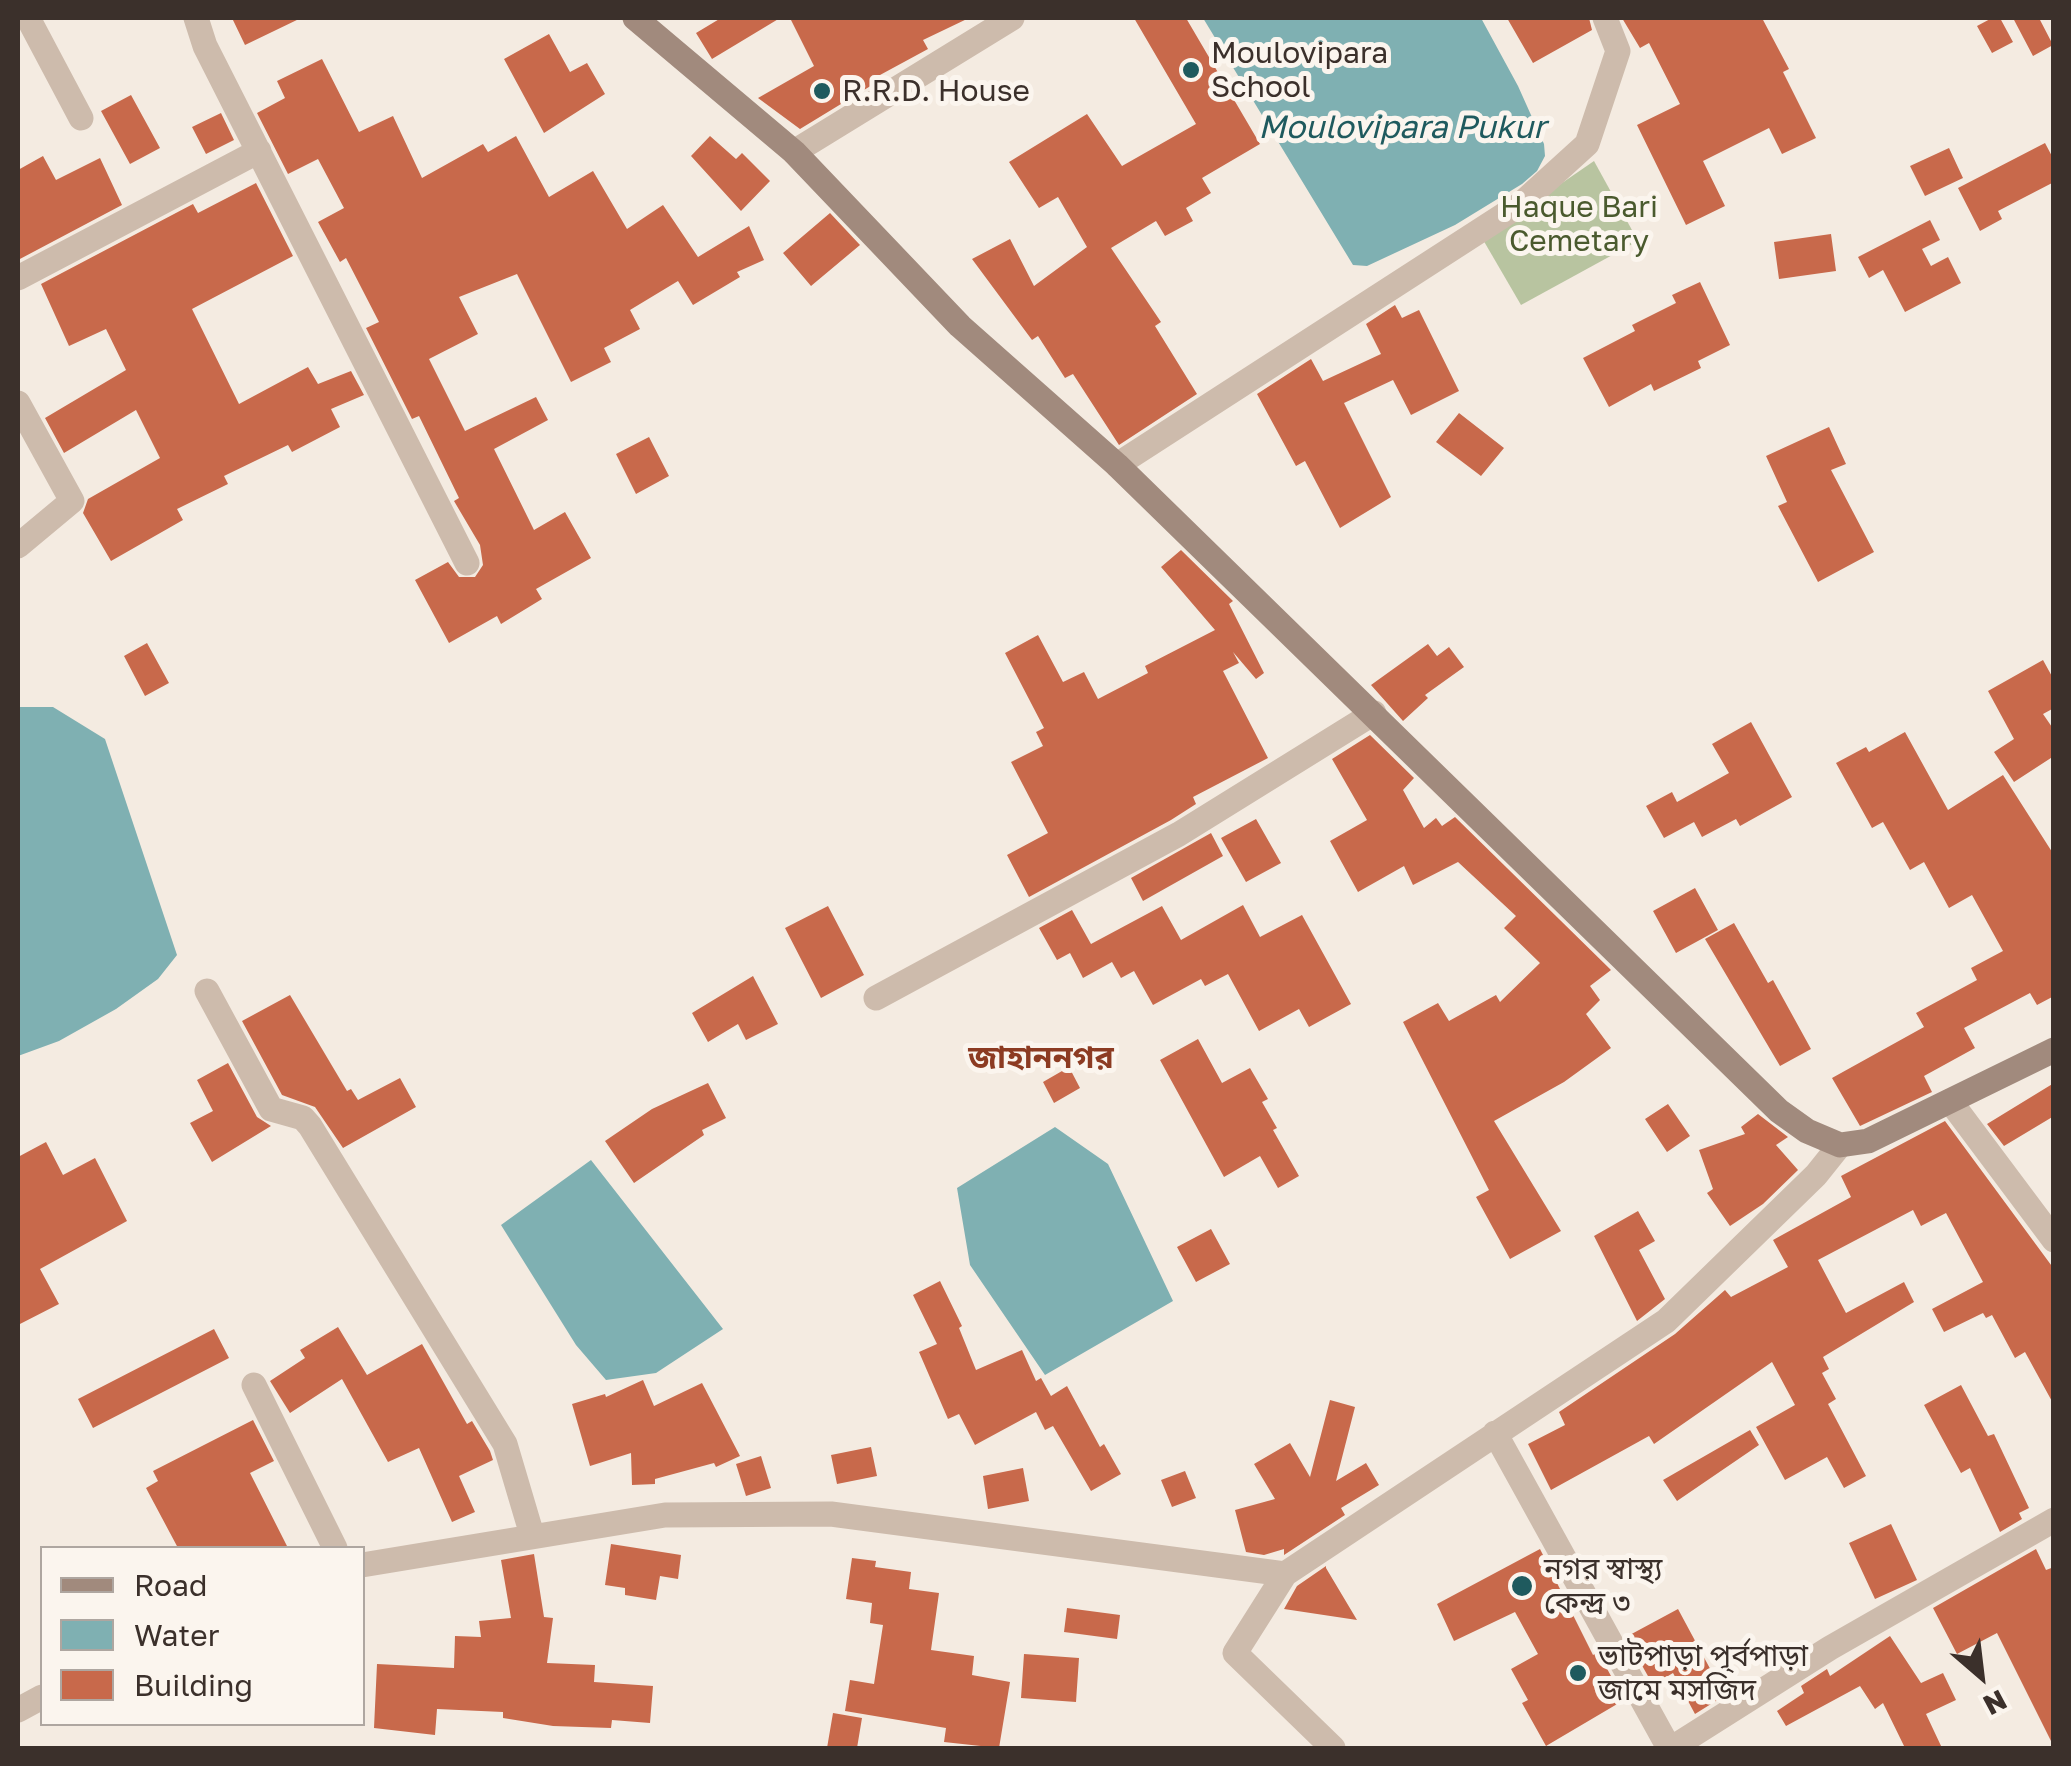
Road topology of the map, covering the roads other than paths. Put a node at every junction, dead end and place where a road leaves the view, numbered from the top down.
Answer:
1 (28, 18) edge
2 (196, 18) edge
3 (635, 18) edge
4 (1012, 18) edge
5 (1604, 18) edge
6 (80, 118) dead end
7 (258, 151) junction
8 (794, 152) junction
9 (18, 278) edge
10 (18, 403) edge
11 (1116, 466) junction
12 (18, 546) edge
13 (467, 563) dead end
14 (1374, 713) junction
15 (207, 991) dead end
16 (876, 998) dead end
17 (2054, 1050) edge
18 (1950, 1102) junction
19 (1840, 1144) junction
20 (2054, 1240) edge
21 (254, 1385) dead end
22 (1495, 1433) junction
23 (2054, 1520) edge
24 (532, 1534) junction
25 (334, 1546) edge
26 (365, 1565) edge
27 (1286, 1574) junction
28 (40, 1697) edge
29 (18, 1710) edge
30 (1333, 1748) edge
31 (1671, 1748) edge

1 - 6 street
2 - 7 street
3 - 8 street
4 - 8 street
5 - 11 street
7 - 9 street
7 - 13 street
8 - 11 street
10 - 12 street
11 - 14 street
14 - 16 street
14 - 19 street
15 - 24 street
17 - 18 street
18 - 19 street
18 - 20 street
19 - 22 street
21 - 25 street
22 - 27 street
22 - 31 street
23 - 31 street
24 - 26 street
24 - 27 street
27 - 30 street
28 - 29 street

